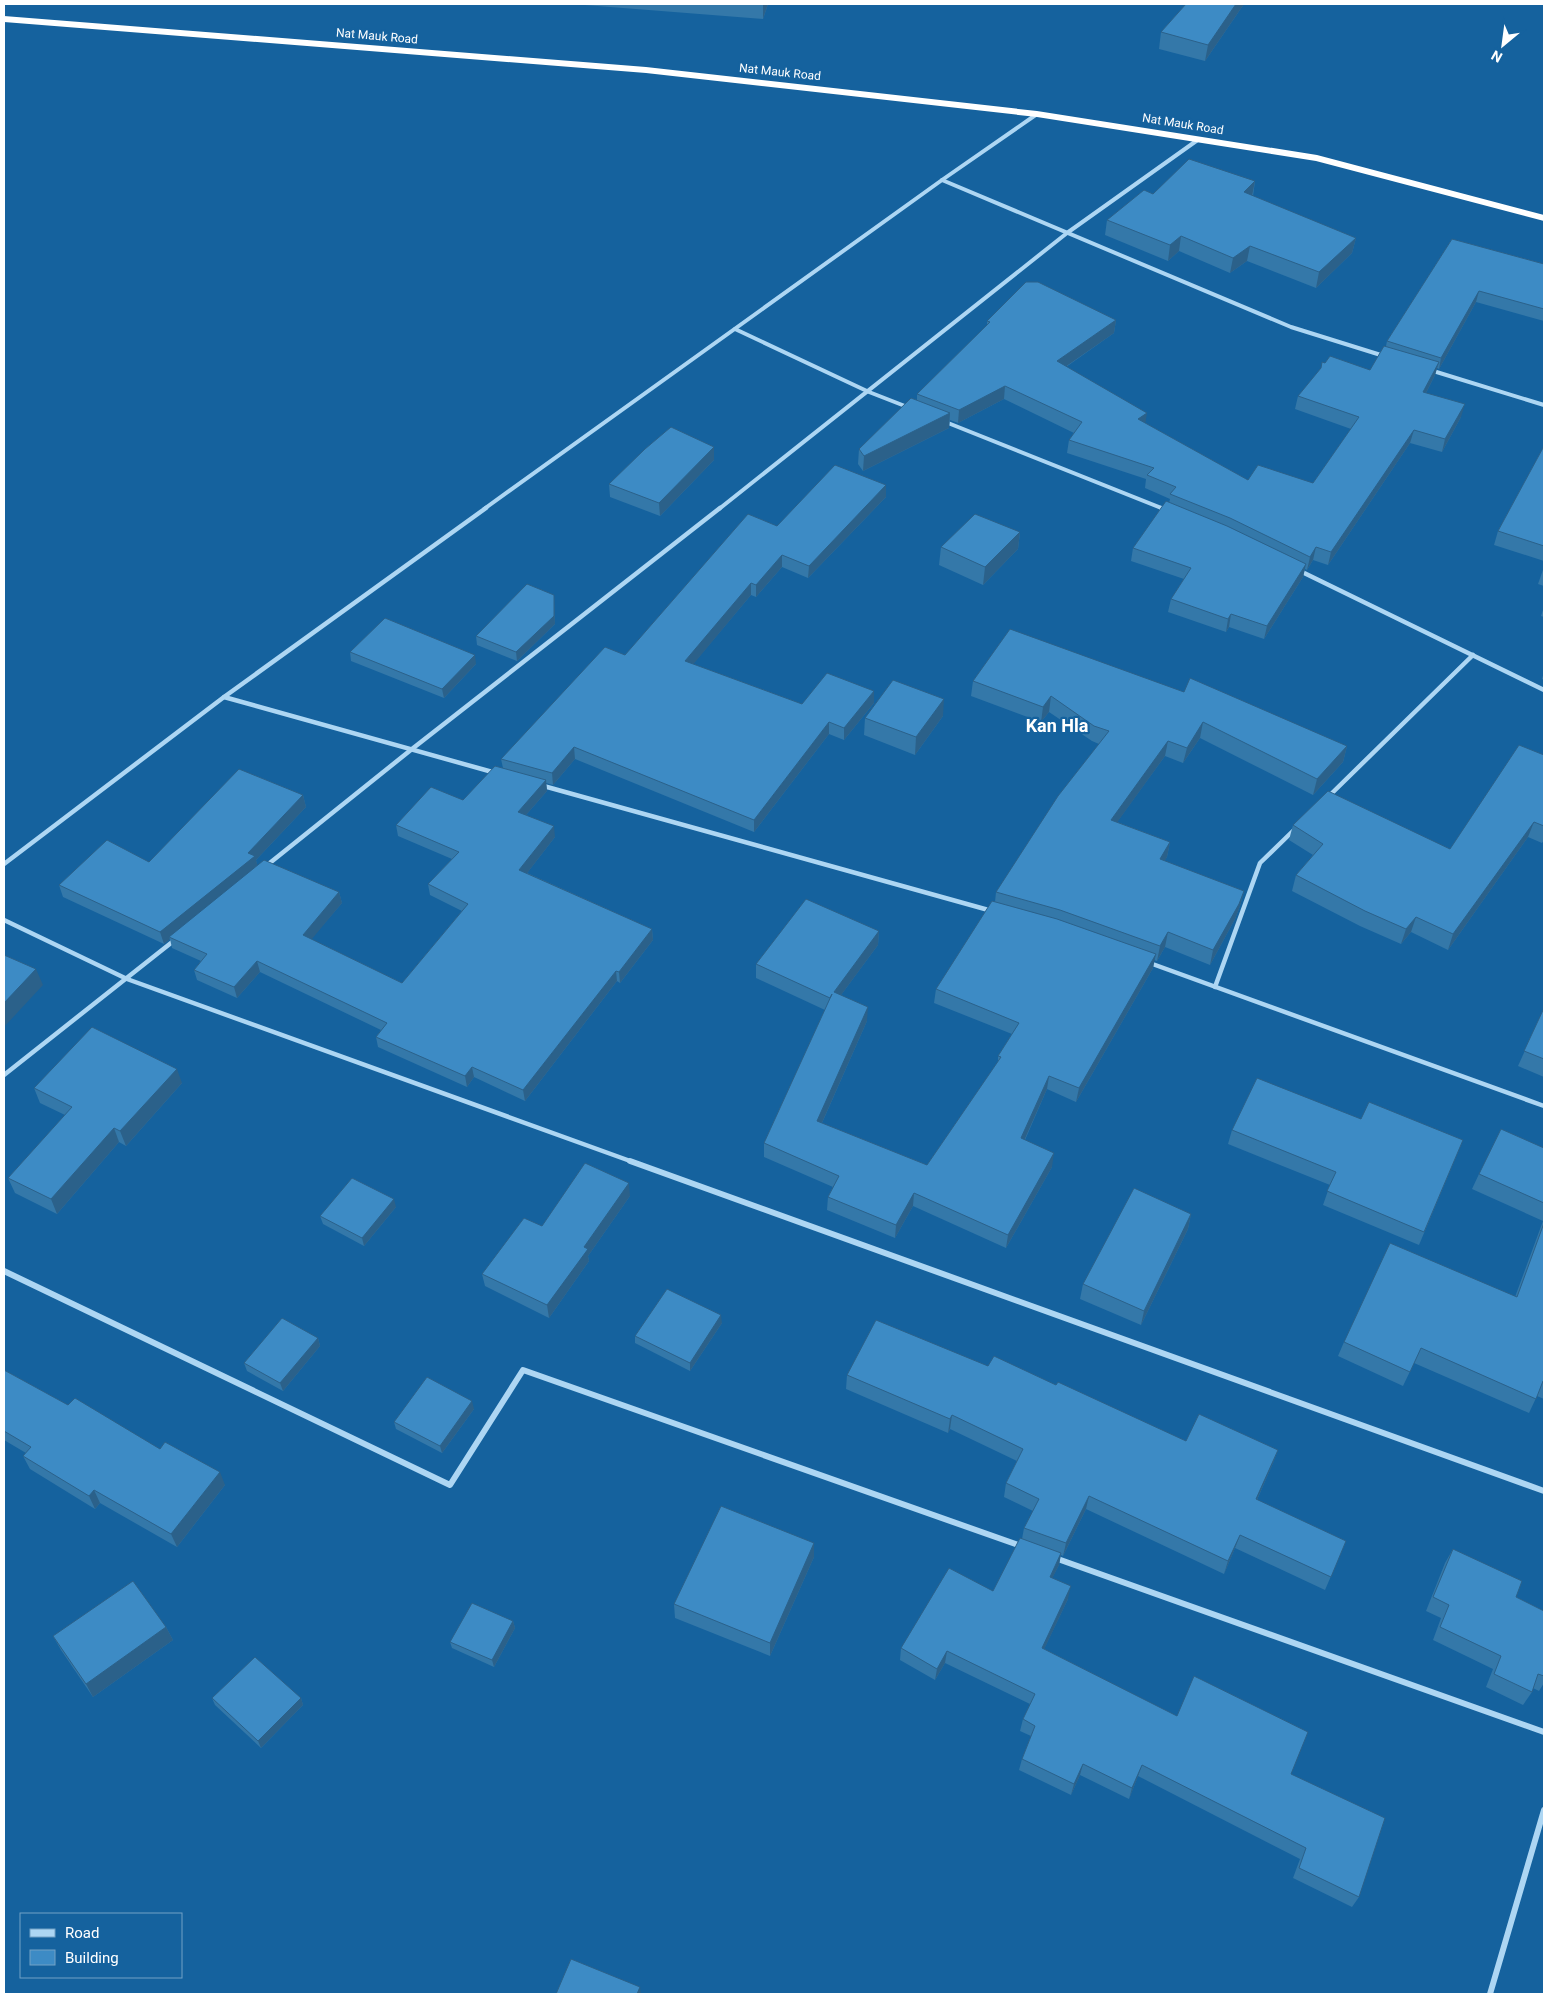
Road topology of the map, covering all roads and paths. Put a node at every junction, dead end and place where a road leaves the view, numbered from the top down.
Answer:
1 (4, 18) edge
2 (1037, 114) junction
3 (1199, 139) junction
4 (942, 180) junction
5 (1544, 218) edge
6 (1067, 233) junction
7 (735, 329) junction
8 (1385, 356) edge
9 (1422, 368) edge
10 (869, 392) junction
11 (1544, 405) edge
12 (915, 410) edge
13 (934, 418) edge
14 (1171, 513) edge
15 (1297, 569) edge
16 (1473, 655) junction
17 (1544, 690) edge
18 (224, 697) junction
19 (412, 749) junction
20 (498, 773) edge
21 (536, 784) edge
22 (1324, 801) edge
23 (1302, 822) edge
24 (4, 864) edge
25 (258, 873) edge
26 (998, 913) edge
27 (4, 920) edge
28 (181, 935) edge
29 (1140, 960) edge
30 (127, 978) junction
31 (1215, 986) junction
32 (4, 1075) edge
33 (1544, 1106) edge
34 (4, 1271) edge
35 (1544, 1491) edge
36 (1029, 1549) edge
37 (1048, 1556) edge
38 (1544, 1732) edge
39 (1544, 1810) edge
40 (1490, 1994) edge

1 - 2 highway, Nat Mauk Road
2 - 3 highway, Nat Mauk Road
2 - 4 street
3 - 5 highway, Nat Mauk Road
3 - 6 street
4 - 6 street
4 - 7 street
6 - 8 street
6 - 10 street
7 - 10 street
7 - 18 street
9 - 11 street
10 - 12 street
10 - 19 street
13 - 14 street
15 - 16 street
16 - 17 street
16 - 22 street
18 - 19 street
18 - 24 street
19 - 20 street
19 - 25 street
21 - 26 street
23 - 31 street
27 - 30 street
28 - 30 street
29 - 31 street
30 - 32 street
30 - 35 street
31 - 33 street
34 - 36 street
37 - 38 street
39 - 40 street

